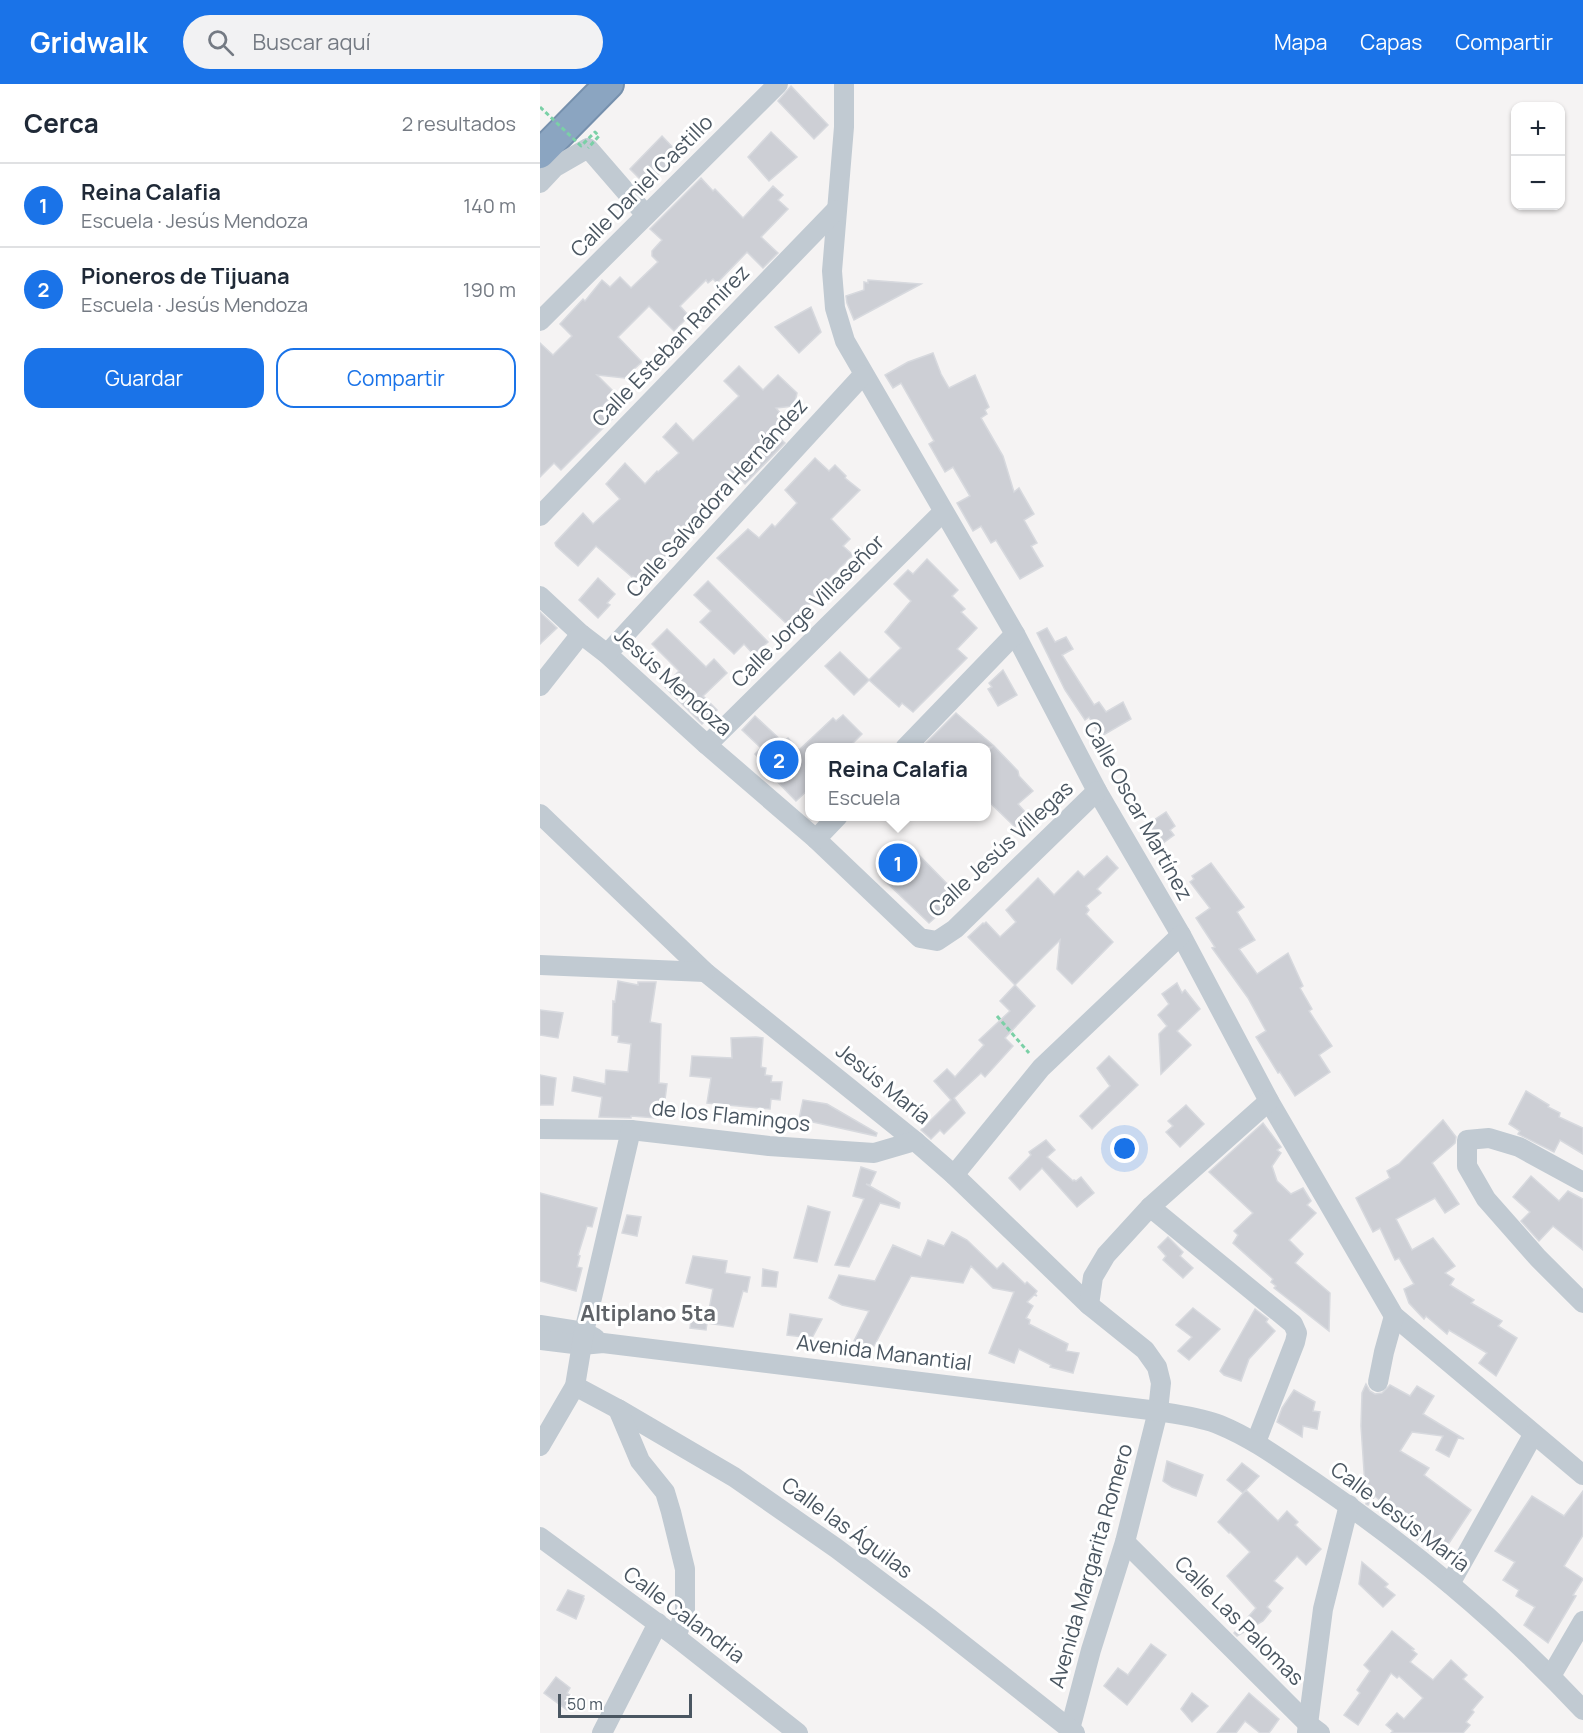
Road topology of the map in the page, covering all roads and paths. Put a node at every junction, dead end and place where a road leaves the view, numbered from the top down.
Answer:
1 (609, 84) edge
2 (778, 84) edge
3 (844, 84) edge
4 (540, 106) edge
5 (588, 148) junction
6 (540, 154) edge
7 (540, 183) edge
8 (836, 210) junction
9 (646, 215) junction
10 (540, 321) edge
11 (863, 375) junction
12 (943, 512) junction
13 (540, 516) edge
14 (540, 596) edge
15 (581, 634) junction
16 (1015, 634) junction
17 (608, 654) junction
18 (540, 686) edge
19 (909, 743) edge
20 (707, 745) junction
21 (1098, 791) junction
22 (540, 814) edge
23 (833, 821) edge
24 (816, 839) junction
25 (1181, 935) junction
26 (937, 941) joint
27 (540, 965) edge
28 (705, 972) junction
29 (997, 1016) dead end
30 (1041, 1068) junction
31 (1269, 1101) junction
32 (540, 1129) edge
33 (631, 1130) junction
34 (915, 1141) junction
35 (954, 1175) junction
36 (1583, 1182) edge
37 (1150, 1207) junction
38 (1583, 1303) edge
39 (1089, 1305) junction
40 (1394, 1316) junction
41 (540, 1325) edge
42 (583, 1339) junction
43 (540, 1340) edge
44 (1378, 1382) dead end
45 (575, 1386) junction
46 (618, 1409) junction
47 (1158, 1411) junction
48 (1533, 1435) junction
49 (1256, 1442) junction
50 (540, 1446) edge
51 (1583, 1475) edge
52 (1349, 1505) junction
53 (540, 1537) edge
54 (1125, 1542) junction
55 (1450, 1584) junction
56 (1583, 1621) edge
57 (658, 1623) junction
58 (676, 1637) junction
59 (1551, 1676) junction
60 (1583, 1710) edge
61 (1312, 1730) edge
62 (1071, 1732) edge
63 (602, 1733) edge
64 (798, 1733) edge

1 - 6 highway
2 - 9 street, Calle Daniel Castillo
3 - 8 street, Calle Oscar Martínez
4 - 5 path, bridge
5 - 7 street
5 - 9 street
8 - 11 street, Calle Oscar Martínez
8 - 13 street, Calle Esteban Ramírez
9 - 10 street, Calle Daniel Castillo
11 - 12 street, Calle Oscar Martínez
11 - 17 street, Calle Salvadora Hernández
12 - 16 street, Calle Oscar Martínez
12 - 20 street, Calle Jorge Villaseñor
14 - 15 street, Jesús Mendoza
15 - 17 street, Jesús Mendoza
15 - 18 street
16 - 19 street
16 - 21 street, Calle Oscar Martínez
17 - 20 street, Jesús Mendoza
20 - 24 street, Jesús Mendoza
21 - 25 street, Calle Oscar Martínez
21 - 26 street, Calle Jesús Villegas
22 - 28 street, Jesús María
23 - 24 street
24 - 26 street, Jesús Mendoza
25 - 30 street
25 - 31 street, Calle Oscar Martínez
27 - 28 street
28 - 34 street, Jesús María
29 - 30 path
30 - 35 street
31 - 37 street
31 - 40 street, Calle Oscar Martínez
32 - 33 street, de los Flamingos
33 - 34 street, de los Flamingos
33 - 42 street
34 - 35 street, Jesús María
35 - 39 street, Jesús María
36 - 38 street
37 - 39 street
37 - 49 street
39 - 47 street, Jesús María
40 - 44 street
40 - 48 street, Calle Oscar Martínez
41 - 42 street, Avenida Manantial
42 - 43 street, Avenida Manantial
42 - 45 street
42 - 47 street, Avenida Manantial
45 - 46 street, Calle las Águilas
45 - 50 street
46 - 58 street
46 - 62 street, Calle las Águilas
47 - 49 street, Calle Jesús María
47 - 54 street, Avenida Margarita Romero
48 - 51 street, Calle Oscar Martínez
48 - 55 street
49 - 52 street, Calle Jesús María
52 - 55 street, Calle Jesús María
52 - 61 street
53 - 57 street, Calle Calandria
54 - 61 street, Calle Las Palomas
54 - 62 street, Avenida Margarita Romero
55 - 59 street, Calle Jesús María
56 - 59 street
57 - 58 street, Calle Calandria
57 - 63 street
58 - 64 street, Calle Calandria
59 - 60 street, Calle Jesús María

